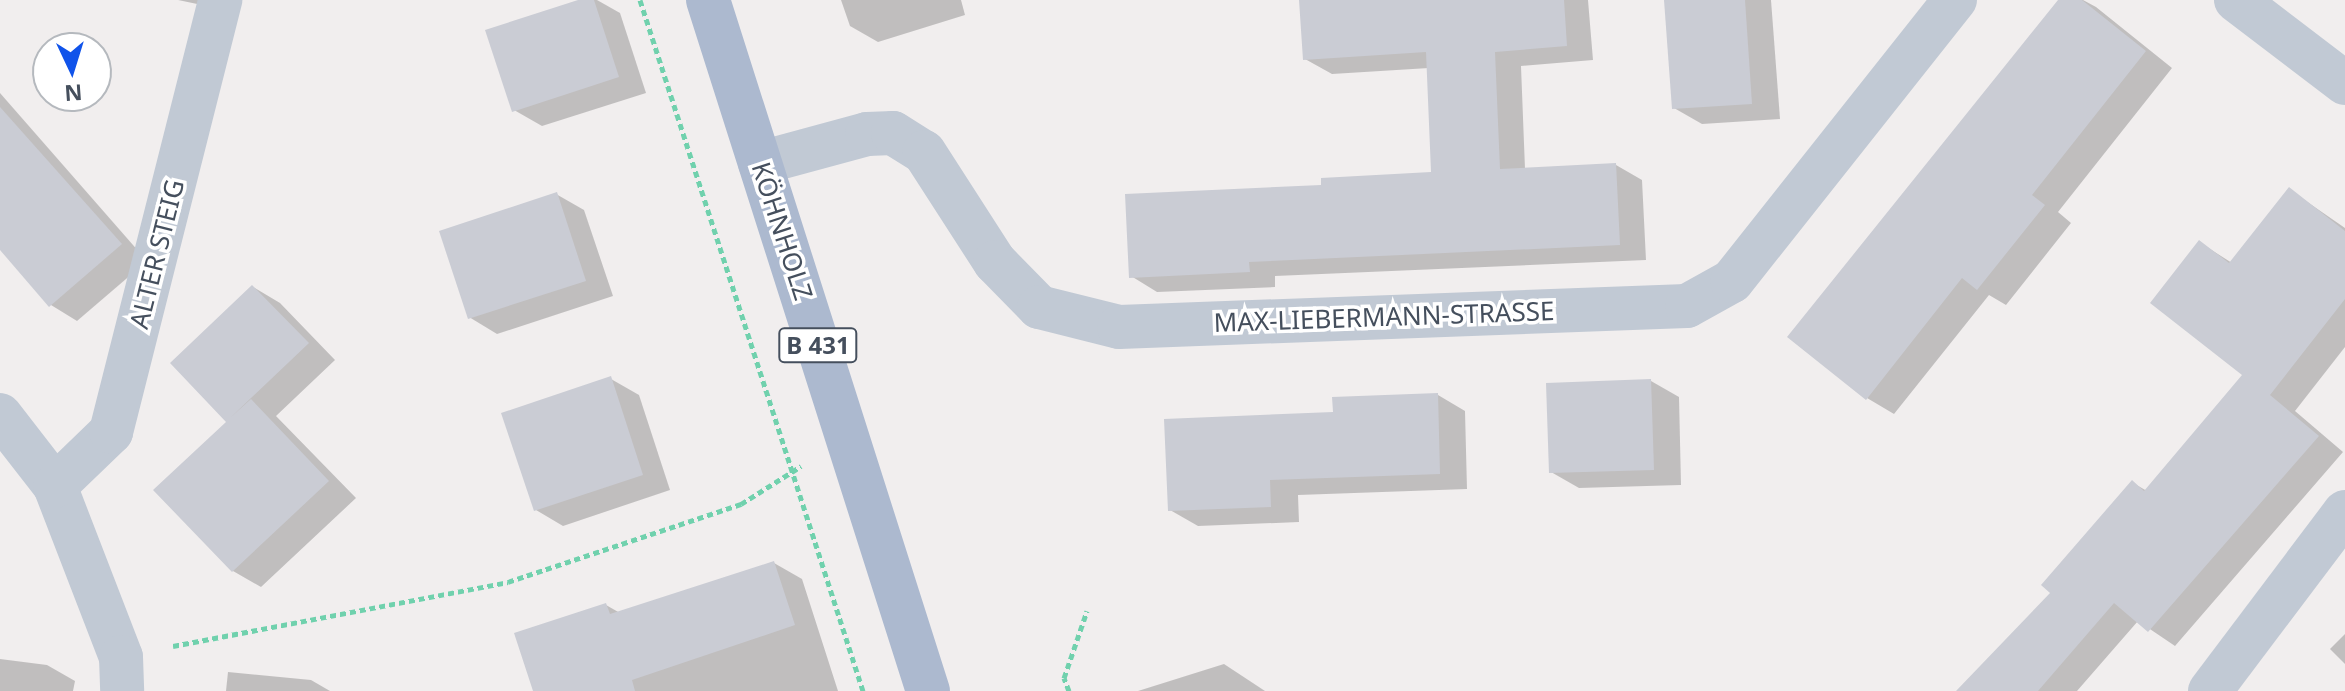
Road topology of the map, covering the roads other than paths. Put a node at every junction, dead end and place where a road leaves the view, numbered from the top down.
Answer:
1 (220, 0) edge
2 (708, 0) edge
3 (1955, 0) edge
4 (2236, 0) edge
5 (2345, 83) edge
6 (760, 163) junction
7 (0, 415) edge
8 (55, 486) junction
9 (2345, 512) edge
10 (121, 674) edge
11 (928, 691) edge
12 (2210, 691) edge

1 - 8 street, ALTER STEIG
2 - 6 main road, KÖHNHOLZ / B 431
3 - 6 street, MAX-LIEBERMANN-STRASSE
4 - 5 street
6 - 11 main road, KÖHNHOLZ / B 431
7 - 8 street
8 - 10 street
9 - 12 street

